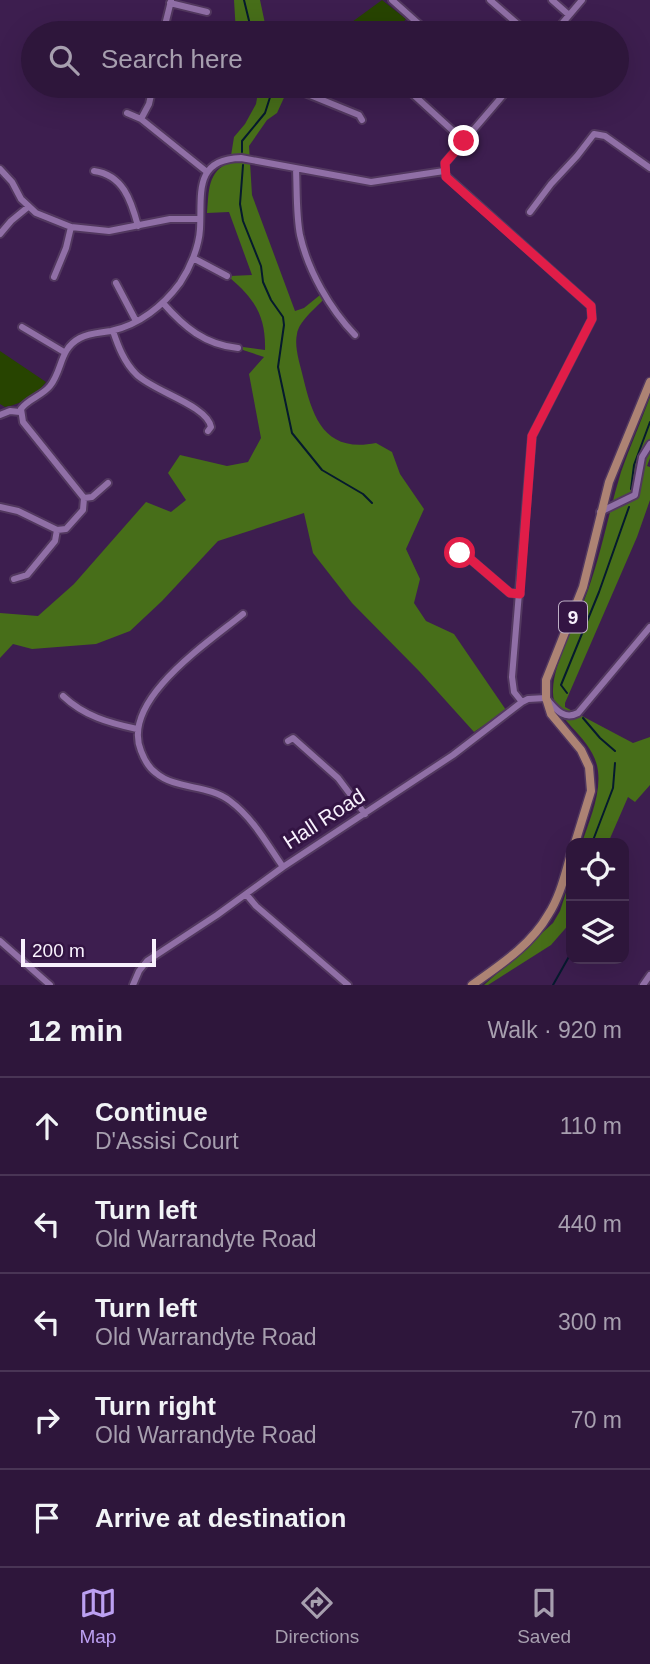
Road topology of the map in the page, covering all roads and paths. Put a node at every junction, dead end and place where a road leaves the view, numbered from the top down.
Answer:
1 (392, 0) edge
2 (490, 0) edge
3 (552, 0) edge
4 (582, 0) edge
5 (171, 1) edge
6 (207, 12) dead end
7 (569, 15) junction
8 (166, 21) edge
9 (416, 21) edge
10 (514, 21) edge
11 (564, 21) edge
12 (150, 98) edge
13 (319, 98) edge
14 (417, 98) edge
15 (500, 98) edge
16 (127, 113) dead end
17 (362, 115) dead end
18 (141, 120) junction
19 (464, 141) junction
20 (650, 168) edge
21 (0, 169) edge
22 (296, 169) junction
23 (93, 171) dead end
24 (444, 171) junction
25 (207, 172) junction
26 (28, 207) junction
27 (530, 212) dead end
28 (200, 219) junction
29 (138, 226) junction
30 (71, 227) junction
31 (0, 234) edge
32 (193, 258) junction
33 (228, 276) dead end
34 (54, 277) dead end
35 (116, 283) dead end
36 (163, 303) junction
37 (136, 321) junction
38 (22, 327) dead end
39 (113, 331) junction
40 (355, 335) dead end
41 (238, 348) dead end
42 (64, 352) junction
43 (650, 382) edge
44 (20, 412) junction
45 (0, 415) edge
46 (208, 431) dead end
47 (650, 444) edge
48 (108, 483) dead end
49 (84, 498) junction
50 (0, 507) edge
51 (600, 512) junction
52 (57, 530) junction
53 (459, 553) dead end
54 (14, 579) dead end
55 (520, 594) junction
56 (243, 614) dead end
57 (650, 627) edge
58 (63, 696) dead end
59 (546, 698) junction
60 (522, 702) junction
61 (137, 729) junction
62 (292, 737) dead end
63 (365, 814) junction
64 (577, 838) edge
65 (283, 867) junction
66 (566, 869) edge
67 (246, 894) junction
68 (0, 942) edge
69 (650, 975) edge
70 (50, 985) edge
71 (133, 985) edge
72 (348, 985) edge
73 (472, 985) edge
74 (643, 985) edge

1 - 9 street
2 - 10 street
3 - 7 street
4 - 7 street
5 - 6 street
5 - 8 street
7 - 11 street
12 - 18 street
13 - 17 street
14 - 19 street
15 - 19 street
16 - 18 street
18 - 25 street
19 - 24 street
20 - 27 street
21 - 26 street
22 - 24 street
22 - 25 street
22 - 40 street
23 - 29 street
24 - 55 street
25 - 28 street
26 - 30 street
26 - 31 street
28 - 29 street
28 - 32 street
29 - 30 street
30 - 34 street
32 - 33 street
32 - 36 street
35 - 37 street
36 - 37 street
36 - 41 street
37 - 39 street
38 - 42 street
39 - 42 street
39 - 46 street
42 - 44 street
43 - 51 main road, 9
44 - 45 street
44 - 49 street
47 - 51 street
48 - 49 street
49 - 52 street
50 - 52 street
51 - 59 main road, 9
52 - 54 street
53 - 55 street
55 - 60 street
56 - 61 street
57 - 59 street
58 - 61 street
59 - 60 street, Hall Road
59 - 64 main road
60 - 63 street, Hall Road
61 - 65 street
62 - 63 street
63 - 65 street, Hall Road
65 - 67 street, Hall Road
66 - 73 main road
67 - 71 street, Hall Road
67 - 72 street
68 - 70 street
69 - 74 street

